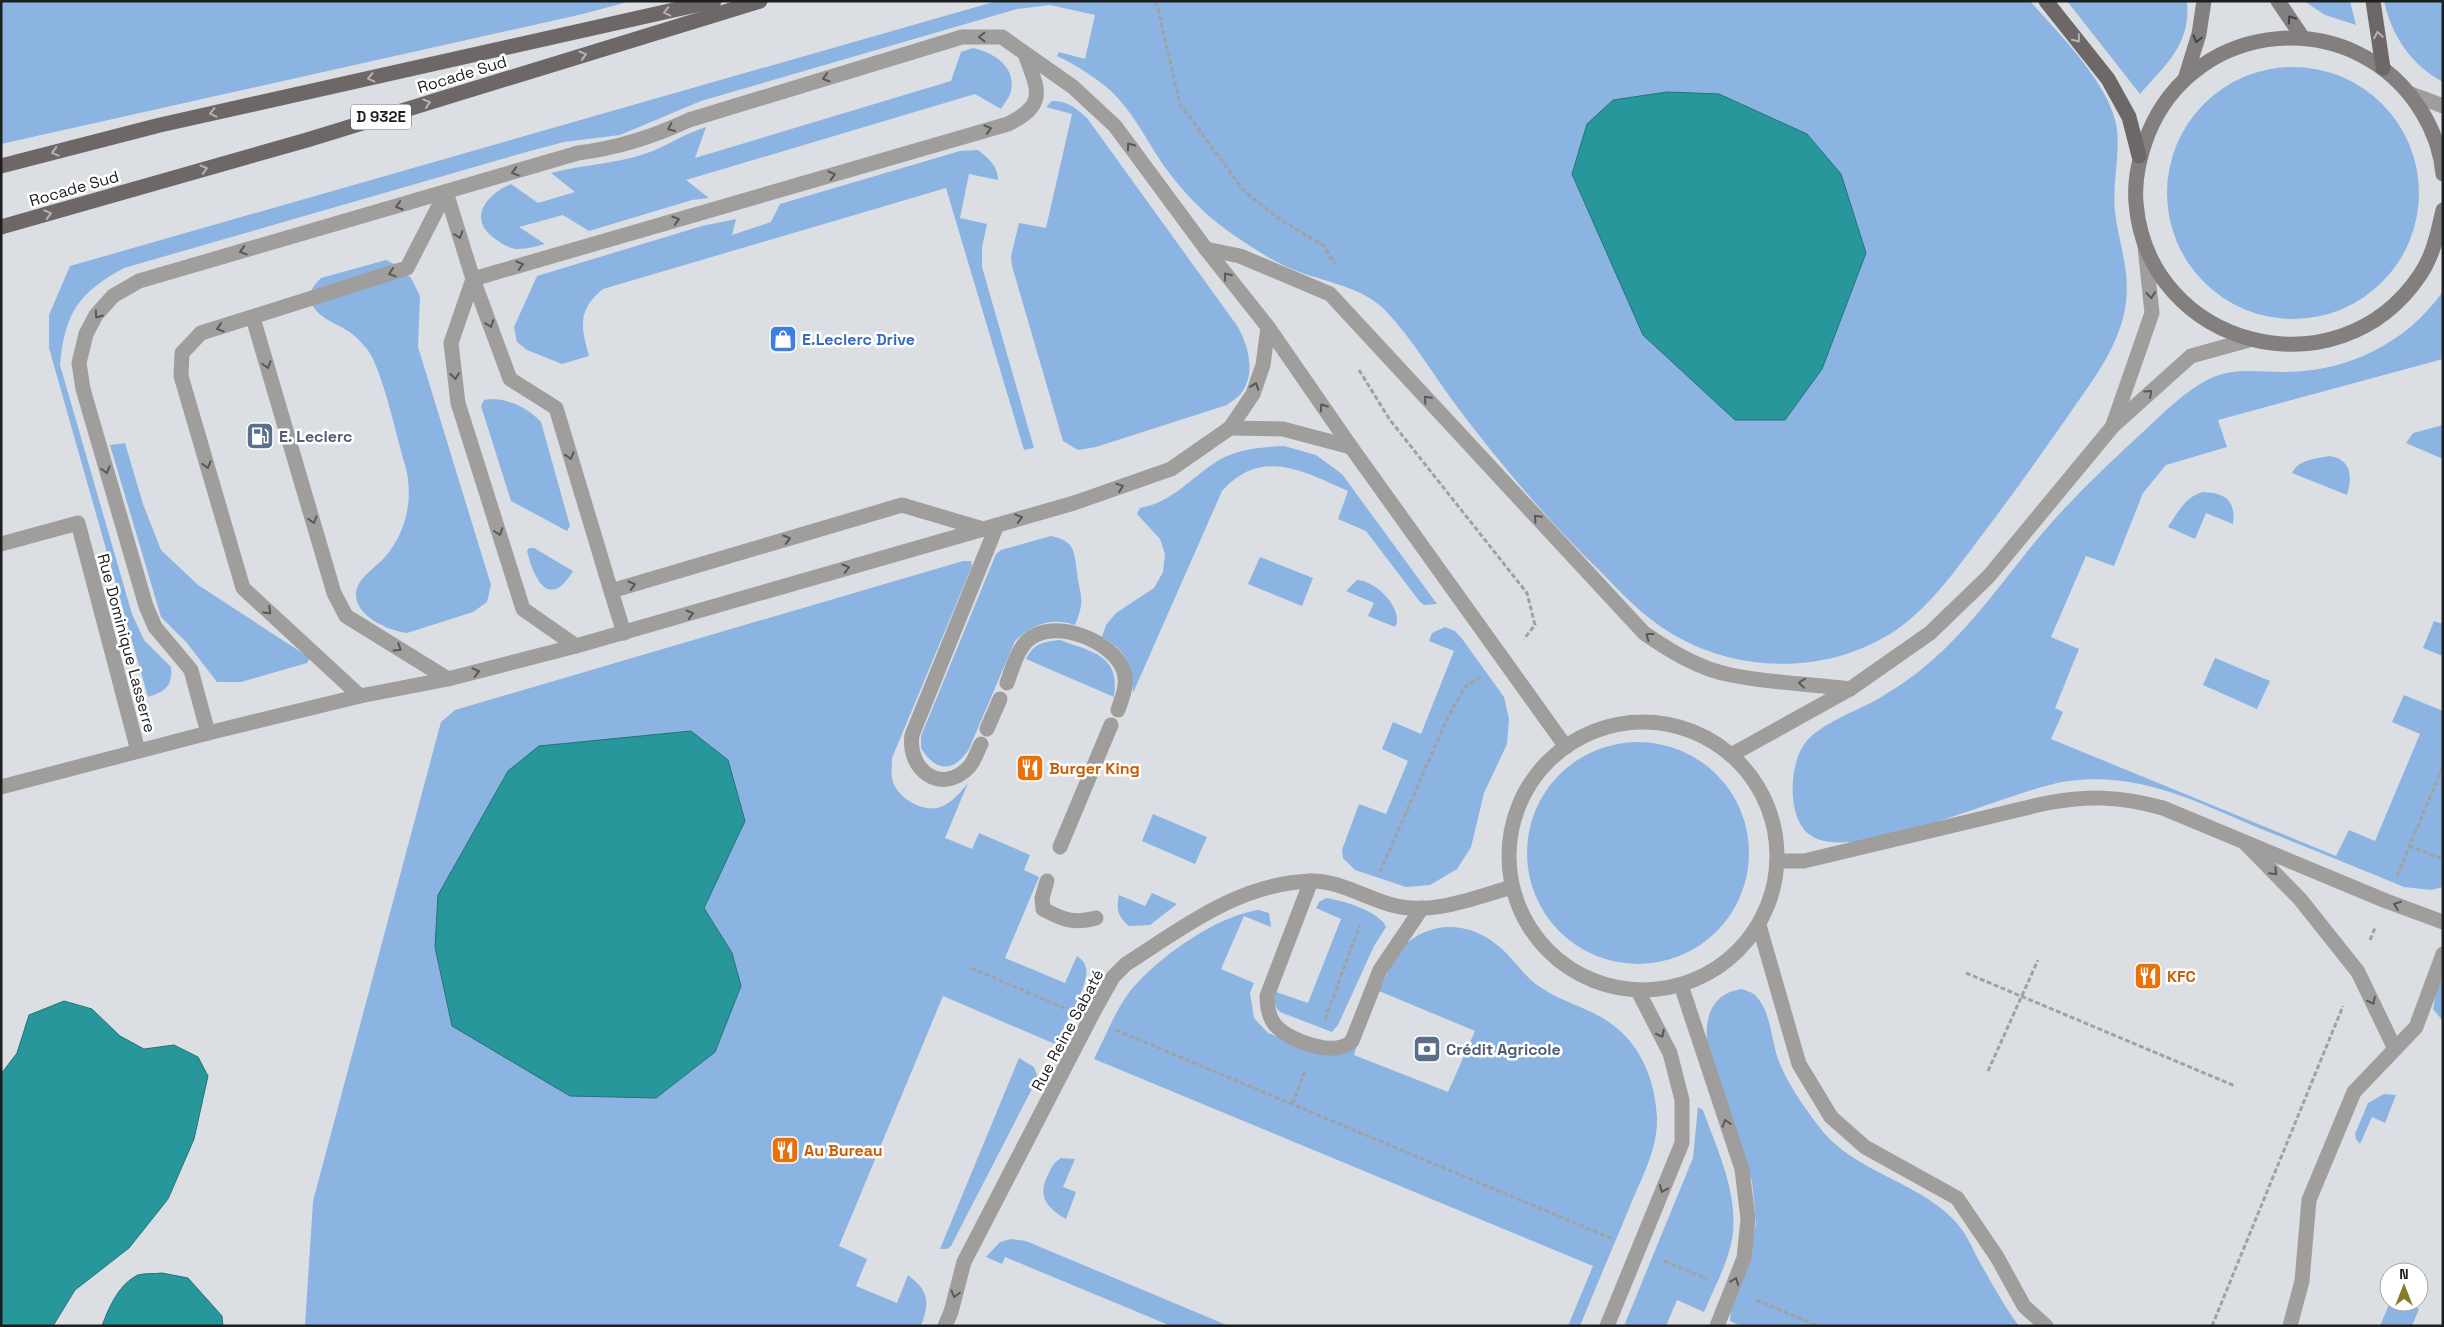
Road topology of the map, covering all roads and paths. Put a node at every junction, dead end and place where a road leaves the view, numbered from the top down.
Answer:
1 (714, 1) edge
2 (760, 1) edge
3 (1156, 1) edge
4 (2046, 1) edge
5 (2204, 1) edge
6 (2278, 1) edge
7 (2373, 1) edge
8 (2303, 38) junction
9 (1025, 54) junction
10 (2384, 68) junction
11 (2186, 76) junction
12 (2411, 94) junction
13 (2443, 106) edge
14 (2139, 156) junction
15 (1, 166) edge
16 (2443, 174) edge
17 (446, 192) junction
18 (2443, 210) edge
19 (1, 227) edge
20 (2145, 247) junction
21 (1206, 249) junction
22 (473, 279) junction
23 (1330, 294) junction
24 (253, 318) junction
25 (1268, 327) junction
26 (2249, 340) junction
27 (1355, 364) dead end
28 (2113, 426) junction
29 (1230, 428) junction
30 (1350, 447) junction
31 (990, 527) junction
32 (1, 544) edge
33 (611, 591) junction
34 (624, 633) junction
35 (576, 646) junction
36 (1505, 661) junction
37 (448, 679) junction
38 (1006, 683) dead end
39 (1850, 689) junction
40 (360, 696) junction
41 (1000, 698) dead end
42 (1118, 710) dead end
43 (1112, 725) dead end
44 (987, 729) dead end
45 (208, 732) junction
46 (981, 744) dead end
47 (1566, 747) junction
48 (138, 752) junction
49 (1731, 755) junction
50 (2443, 766) edge
51 (1, 787) edge
52 (2239, 838) junction
53 (2408, 846) junction
54 (1060, 848) dead end
55 (2443, 858) edge
56 (1777, 861) junction
57 (1047, 881) dead end
58 (1311, 881) junction
59 (1512, 887) junction
60 (1371, 896) junction
61 (2386, 901) junction
62 (1422, 908) junction
63 (1096, 918) dead end
64 (2443, 922) edge
65 (1759, 924) junction
66 (2443, 954) edge
67 (2038, 960) dead end
68 (971, 968) dead end
69 (2358, 972) junction
70 (1966, 973) dead end
71 (1681, 985) junction
72 (1638, 990) junction
73 (2022, 996) junction
74 (1090, 1019) junction
75 (1315, 1046) junction
76 (2395, 1049) junction
77 (1988, 1072) dead end
78 (2235, 1086) dead end
79 (1292, 1104) junction
80 (1638, 1249) junction
81 (1732, 1290) junction
82 (945, 1326) edge
83 (1607, 1326) edge
84 (1717, 1326) edge
85 (1818, 1326) edge
86 (2046, 1326) edge
87 (2212, 1326) edge
88 (2290, 1326) edge

1 -> 15 main road, Rocade Sud / D 932E
19 -> 2 main road, Rocade Sud / D 932E
3 - 23 path
4 -> 14 main road
5 -> 11 street
8 -> 6 street
10 -> 7 main road
8 - 10 street
8 - 11 street
9 -> 17 street
21 -> 9 street
22 -> 9 street
10 - 12 street
11 - 14 street
12 - 13 street
12 - 16 street
14 - 20 street
17 -> 22 street
17 -> 24 street
17 -> 45 street
18 - 26 street
20 - 26 street
20 -> 28 street
21 - 23 street
25 -> 21 street
22 -> 33 street
22 -> 35 street
39 -> 23 street
24 -> 37 street
24 -> 40 street
29 -> 25 street
30 -> 25 street
28 -> 26 street
27 - 36 path
28 - 39 street
29 - 30 street
31 -> 29 street
30 - 36 street
33 -> 31 street
34 -> 31 street
31 - 46 street
32 - 48 street, Rue Dominique Lasserre
33 - 34 street
34 - 35 street
37 -> 35 street
36 - 47 street
36 - 60 path
37 - 40 street
38 - 42 street
39 - 49 street
40 - 45 street
41 - 44 street
43 - 54 street
45 - 48 street
47 - 49 street
47 - 59 street
48 - 51 street, Rue Dominique Lasserre
49 - 56 street
50 - 53 path
52 - 56 street
52 - 61 street
52 -> 69 street
53 - 55 path
53 - 61 path
56 - 65 street
57 - 63 street
58 - 60 street, Rue Reine Sabaté
58 - 74 street, Rue Reine Sabaté
58 - 75 street
59 - 62 street, Rue Reine Sabaté
59 - 72 street
60 - 62 street, Rue Reine Sabaté
60 - 75 path
64 -> 61 street
61 - 69 path
62 - 75 street
65 - 71 street
65 - 86 street
66 - 76 street
67 - 73 path
68 - 74 path
69 -> 76 street
69 - 87 path
70 - 73 path
71 - 72 street
81 -> 71 street
72 -> 80 street
73 - 77 path
73 - 78 path
74 - 79 path
74 -> 82 street, Rue Reine Sabaté
75 - 79 path
76 - 88 street
79 - 80 path
80 - 81 path
80 - 83 street
81 - 84 street
81 - 85 path

